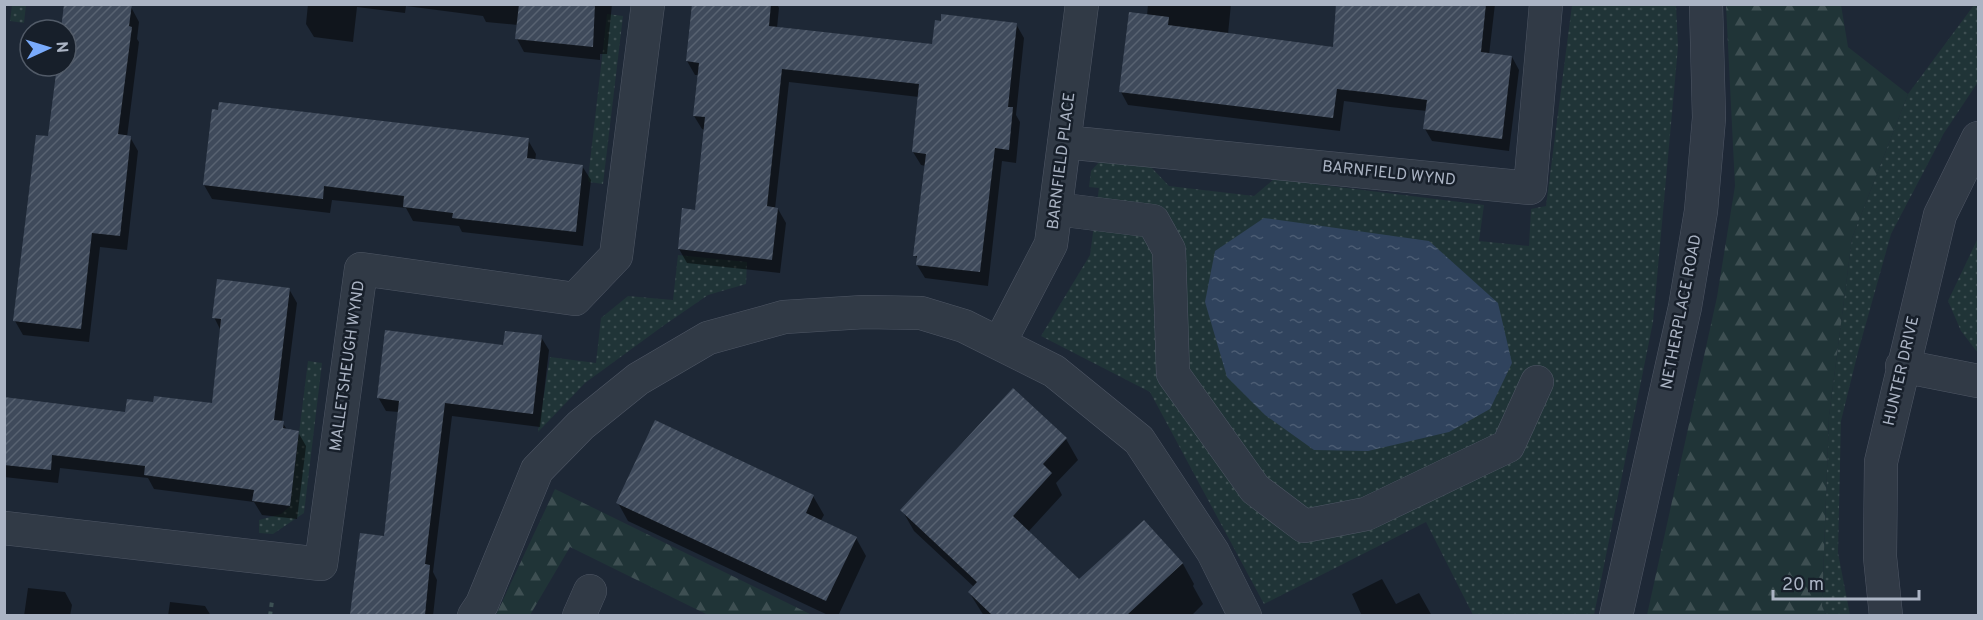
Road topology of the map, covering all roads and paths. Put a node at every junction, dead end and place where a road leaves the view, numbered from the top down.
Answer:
1 (648, 4) edge
2 (1082, 4) edge
3 (1546, 4) edge
4 (1706, 4) edge
5 (1978, 138) edge
6 (1064, 142) junction
7 (1056, 209) junction
8 (1000, 342) junction
9 (1902, 366) junction
10 (1978, 381) edge
11 (1537, 382) dead end
12 (4, 528) edge
13 (474, 615) edge
14 (1245, 615) edge
15 (1616, 615) edge
16 (1887, 615) edge

1 - 12 street, MALLETSHEUGH WYND
2 - 6 street, BARNFIELD PLACE
3 - 6 street, BARNFIELD WYND
4 - 15 street, NETHERPLACE ROAD
5 - 9 street, HUNTER DRIVE
6 - 7 street, BARNFIELD PLACE
7 - 8 street, BARNFIELD PLACE
7 - 11 street
8 - 13 street
8 - 14 street
9 - 10 street
9 - 16 street, HUNTER DRIVE

